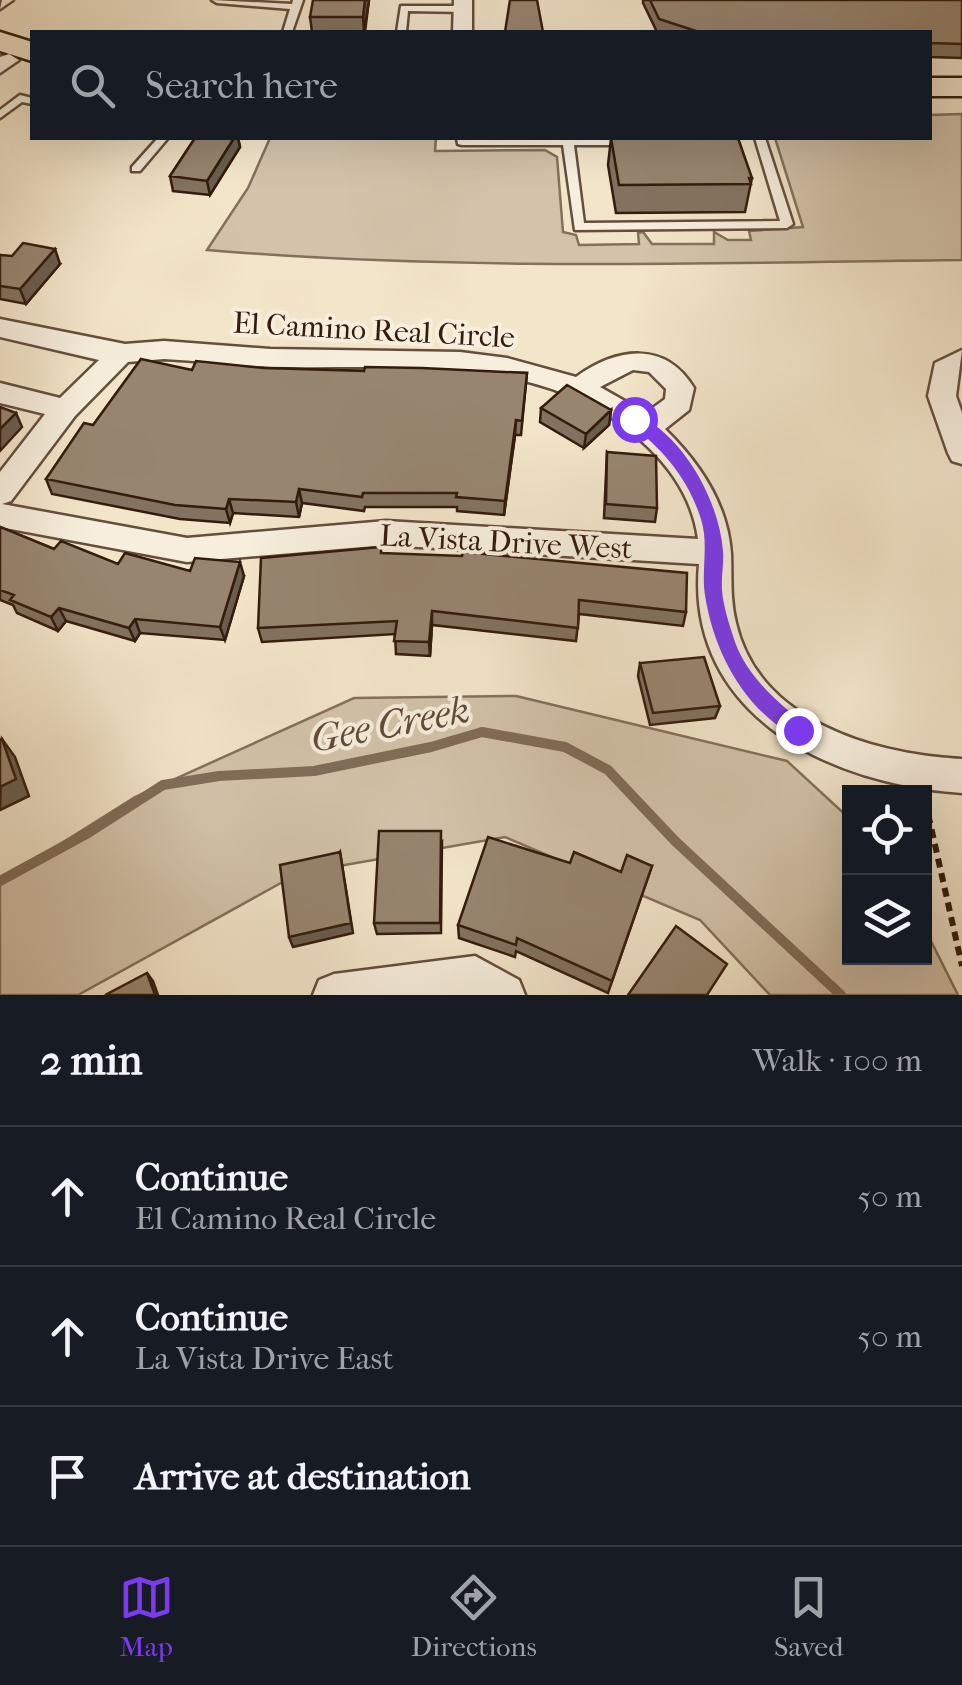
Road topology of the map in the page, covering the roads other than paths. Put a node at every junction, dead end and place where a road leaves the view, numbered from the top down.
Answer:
1 (8, 0) edge
2 (216, 0) edge
3 (296, 3) edge
4 (463, 4) edge
5 (0, 6) edge
6 (289, 30) edge
7 (401, 30) edge
8 (463, 30) edge
9 (932, 87) edge
10 (962, 87) edge
11 (30, 100) edge
12 (932, 104) edge
13 (962, 104) edge
14 (0, 116) edge
15 (161, 140) edge
16 (462, 140) edge
17 (751, 140) edge
18 (760, 140) edge
19 (742, 141) edge
20 (568, 142) junction
21 (645, 142) edge
22 (136, 168) dead end
23 (0, 328) edge
24 (121, 354) junction
25 (962, 358) edge
26 (582, 387) junction
27 (0, 393) edge
28 (65, 409) junction
29 (646, 428) junction
30 (962, 453) edge
31 (0, 493) edge
32 (0, 514) edge
33 (715, 552) junction
34 (962, 776) edge
35 (334, 995) edge
36 (504, 995) edge

1 - 5 lane
2 - 3 lane
3 - 6 lane
4 - 7 lane
4 - 8 street
9 - 10 main road
11 - 14 lane
12 - 13 main road
15 - 22 lane
16 - 20 lane
17 - 19 lane
18 - 20 lane
20 - 21 lane
23 - 24 street, El Camino Real Circle
24 - 26 street, El Camino Real Circle
24 - 28 street
25 - 30 street
26 - 29 street, El Camino Real Circle
26 - 29 street
27 - 28 street
28 - 31 street
29 - 33 street, El Camino Real Circle
32 - 33 street, La Vista Drive West
33 - 34 street, El Camino Real Circle
35 - 36 street

